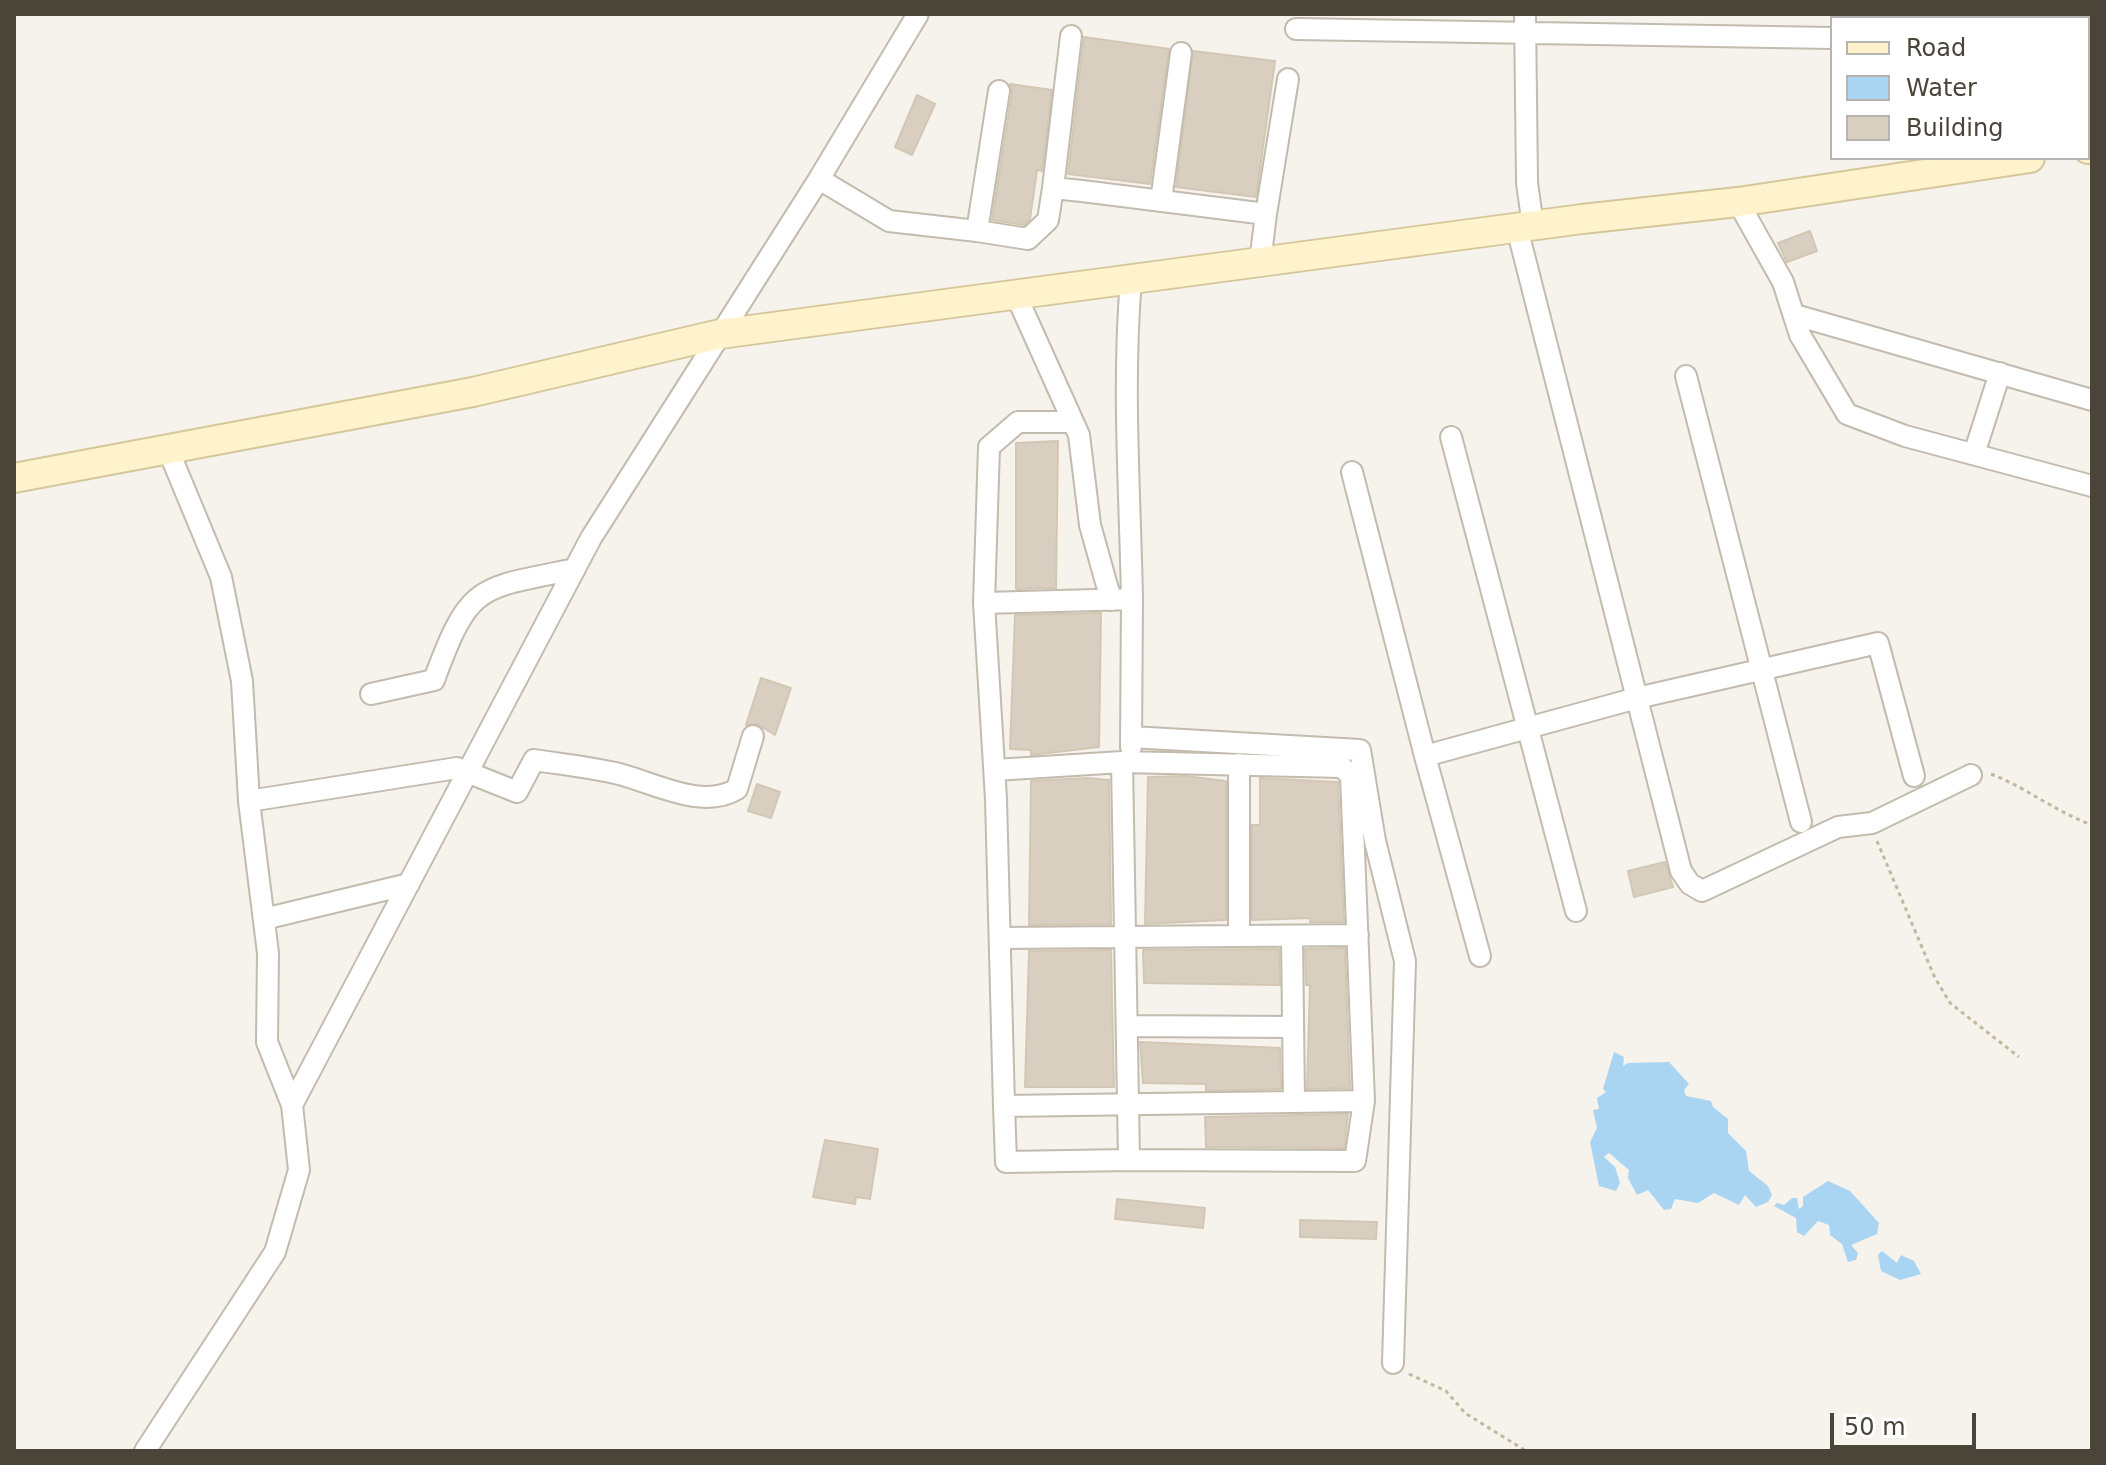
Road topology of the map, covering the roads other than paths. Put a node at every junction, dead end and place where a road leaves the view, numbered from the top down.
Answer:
1 (918, 14) edge
2 (1525, 14) edge
3 (1296, 29) dead end
4 (1524, 35) junction
5 (1071, 36) dead end
6 (1830, 38) edge
7 (1181, 53) dead end
8 (1288, 79) dead end
9 (999, 91) dead end
10 (2003, 160) edge
11 (1936, 165) edge
12 (819, 179) junction
13 (1053, 188) junction
14 (1161, 201) junction
15 (1738, 202) junction
16 (1266, 214) junction
17 (1525, 227) junction
18 (977, 231) junction
19 (1260, 262) junction
20 (1131, 280) junction
21 (1016, 295) junction
22 (1795, 315) junction
23 (720, 334) junction
24 (2000, 373) junction
25 (1686, 376) dead end
26 (2092, 400) edge
27 (1073, 422) junction
28 (1451, 437) dead end
29 (167, 447) junction
30 (1974, 454) junction
31 (1352, 472) dead end
32 (14, 478) edge
33 (2092, 486) edge
34 (575, 569) junction
35 (1121, 600) junction
36 (984, 603) junction
37 (1759, 670) junction
38 (371, 694) dead end
39 (1637, 698) junction
40 (1526, 728) junction
41 (753, 736) dead end
42 (1131, 737) junction
43 (1425, 756) junction
44 (1126, 762) junction
45 (1239, 764) junction
46 (995, 770) junction
47 (467, 773) junction
48 (1971, 775) road end
49 (1914, 776) dead end
50 (249, 801) junction
51 (1801, 822) dead end
52 (409, 884) junction
53 (1576, 911) dead end
54 (264, 919) junction
55 (1125, 935) junction
56 (1358, 935) junction
57 (1239, 936) junction
58 (1292, 936) junction
59 (1001, 938) junction
60 (1480, 956) dead end
61 (1127, 1026) junction
62 (1293, 1027) junction
63 (1364, 1101) junction
64 (1294, 1102) junction
65 (1128, 1104) junction
66 (292, 1105) junction
67 (1004, 1106) junction
68 (1129, 1160) junction
69 (1393, 1363) road end
70 (145, 1451) edge

1 - 12 street
2 - 4 street
3 - 4 street
4 - 6 street
4 - 17 street
5 - 13 street
7 - 14 street
8 - 16 street
9 - 18 street
10 - 11 main road
11 - 15 main road
12 - 18 street
12 - 23 street
13 - 14 street
13 - 18 street
14 - 16 street
15 - 17 main road
15 - 22 street
16 - 19 street
17 - 19 main road
17 - 39 street
19 - 20 main road
20 - 21 main road
20 - 35 street
21 - 23 main road
21 - 27 street
22 - 24 street
22 - 30 street
23 - 29 main road
23 - 34 street
24 - 26 street
24 - 30 street
25 - 37 street
27 - 35 street
27 - 36 street
28 - 40 street
29 - 32 main road
29 - 50 street
30 - 33 street
31 - 43 street
34 - 38 street
34 - 47 street
35 - 36 street
35 - 42 street
36 - 46 street
37 - 39 street
37 - 49 street
37 - 51 street
39 - 40 street
39 - 48 street
40 - 43 street
40 - 53 street
41 - 47 street
42 - 44 street
42 - 69 street
43 - 60 street
44 - 45 street
44 - 46 street
44 - 55 street
45 - 56 street
45 - 57 street
46 - 59 street
47 - 50 street
47 - 52 street
50 - 54 street
52 - 54 street
52 - 66 street
54 - 66 street
55 - 57 street
55 - 59 street
55 - 61 street
56 - 58 street
56 - 63 street
57 - 58 street
58 - 62 street
59 - 67 street
61 - 62 street
61 - 65 street
62 - 64 street
63 - 64 street
63 - 68 street
64 - 65 street
65 - 67 street
65 - 68 street
66 - 70 street
67 - 68 street

